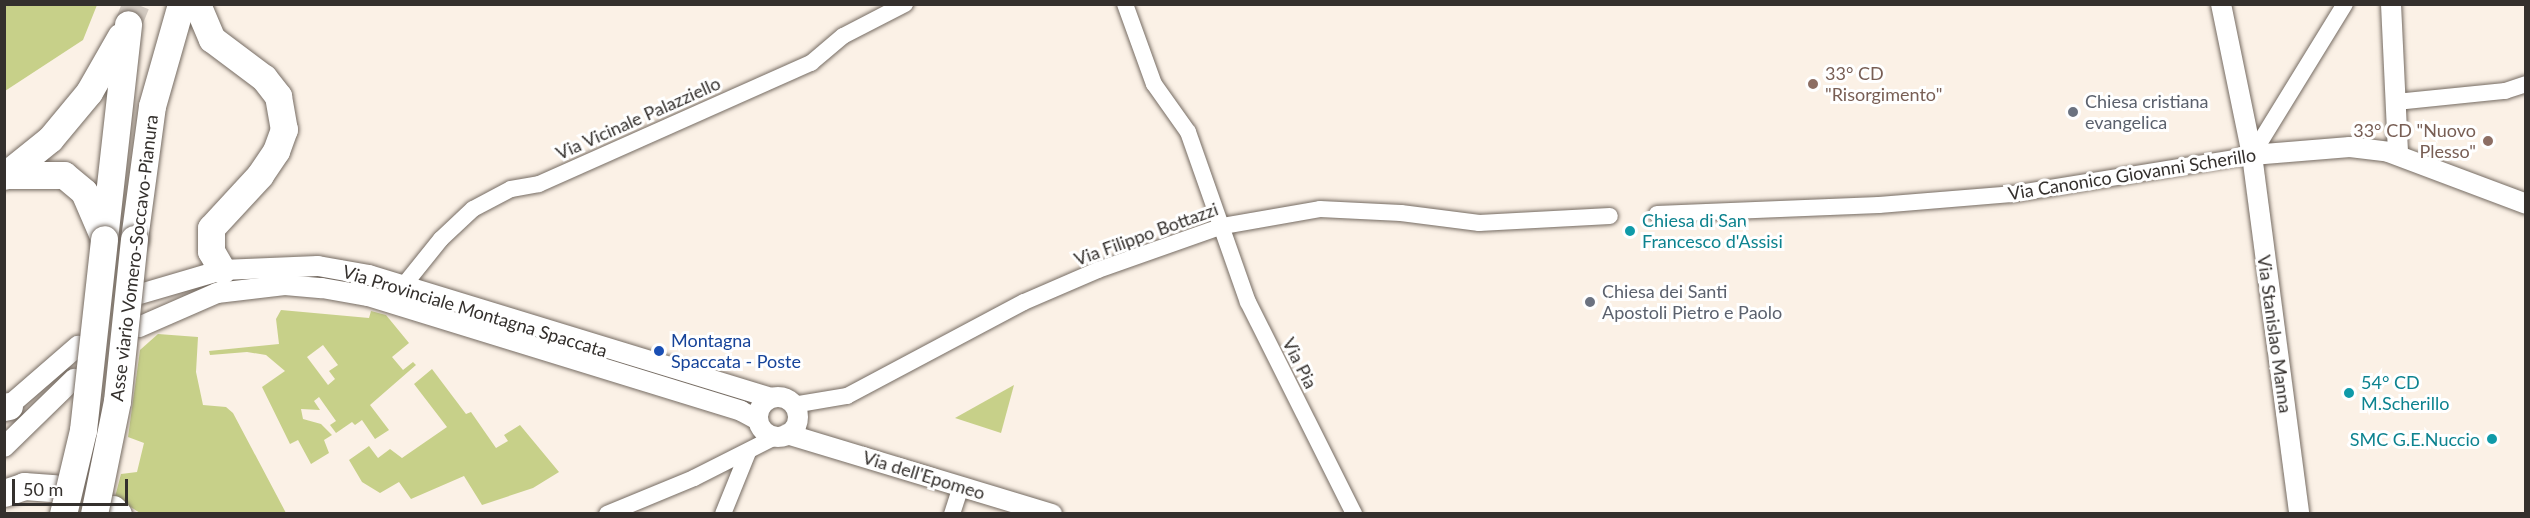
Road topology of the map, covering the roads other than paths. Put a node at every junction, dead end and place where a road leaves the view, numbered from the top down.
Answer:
1 (181, 4) edge
2 (197, 4) edge
3 (905, 4) edge
4 (1125, 4) edge
5 (2221, 4) edge
6 (2345, 4) edge
7 (2391, 4) edge
8 (2526, 84) edge
9 (2396, 102) junction
10 (2252, 155) junction
11 (2398, 155) junction
12 (5, 176) edge
13 (2526, 204) edge
14 (1657, 214) dead end
15 (1610, 216) dead end
16 (1223, 226) junction
17 (104, 239) junction
18 (222, 270) junction
19 (404, 285) junction
20 (140, 294) dead end
21 (140, 327) dead end
22 (78, 345) dead end
23 (74, 380) dead end
24 (771, 399) junction
25 (6, 407) edge
26 (795, 410) junction
27 (765, 436) junction
28 (4, 447) edge
29 (832, 447) junction
30 (961, 486) junction
31 (55, 488) dead end
32 (4, 493) edge
33 (108, 512) edge
34 (63, 513) edge
35 (607, 513) edge
36 (723, 513) edge
37 (952, 513) edge
38 (1052, 513) edge
39 (1354, 513) edge
40 (2299, 513) edge

1 - 33 highway, Asse viario Vomero-Soccavo-Pianura, bridge
2 - 18 highway
3 - 19 street, Via Vicinale Palazziello
4 - 16 street, Via Pia
5 - 10 street, Via Stanislao Manna
6 - 10 street
7 - 9 street
8 - 9 street
9 - 11 street
10 - 11 street, Via Canonico Giovanni Scherillo
10 - 14 street, Via Canonico Giovanni Scherillo
10 - 40 street, Via Stanislao Manna
11 - 13 street, Via Canonico Giovanni Scherillo
12 - 17 highway
12 - 17 highway, Asse viario Vomero-Soccavo-Pianura
15 - 16 street, Via Filippo Bottazzi
16 - 26 street, Via Filippo Bottazzi
16 - 39 street, Via Pia
17 - 34 highway, Asse viario Vomero-Soccavo-Pianura, bridge
18 - 19 street, Via Provinciale Montagna Spaccata
18 - 20 street, Via Provinciale Montagna Spaccata
19 - 24 street, Via Provinciale Montagna Spaccata
21 - 27 street, Via Provinciale Montagna Spaccata
22 - 25 street
23 - 28 street
24 - 26 street, Via Provinciale Montagna Spaccata
24 - 27 street
26 - 27 street
26 - 29 street, Via dell'Epomeo
27 - 29 street, Via dell'Epomeo
27 - 35 street
27 - 36 street
29 - 30 street, Via dell'Epomeo
30 - 37 street
30 - 38 street, Via dell'Epomeo
31 - 32 highway

